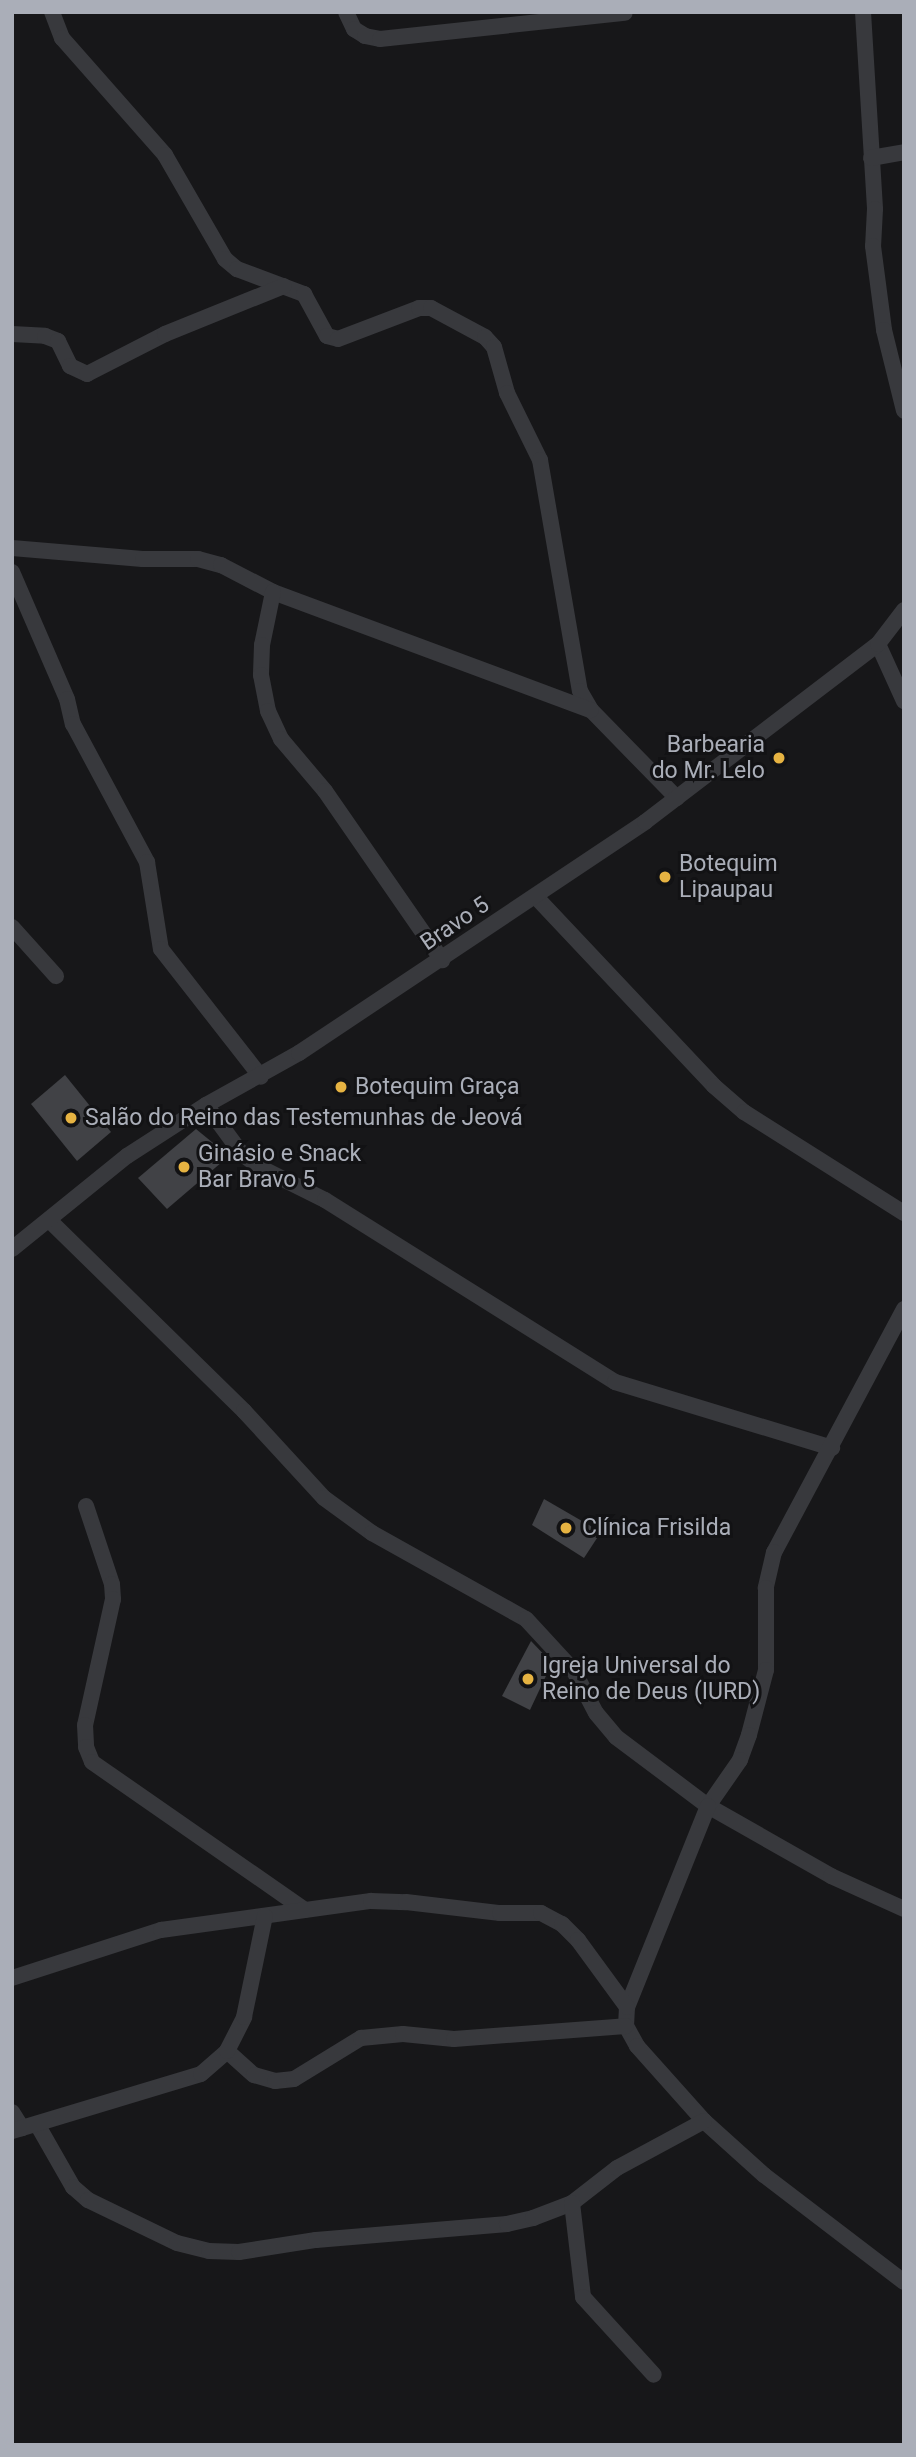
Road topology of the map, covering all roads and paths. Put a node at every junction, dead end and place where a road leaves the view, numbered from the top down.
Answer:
1 (51, 12) edge
2 (346, 12) edge
3 (863, 12) edge
4 (625, 13) edge
5 (904, 152) edge
6 (871, 158) junction
7 (284, 286) junction
8 (12, 334) edge
9 (904, 411) edge
10 (12, 548) edge
11 (12, 572) edge
12 (273, 592) junction
13 (904, 610) edge
14 (878, 644) junction
15 (904, 701) edge
16 (591, 710) junction
17 (677, 798) junction
18 (536, 897) junction
19 (12, 927) edge
20 (442, 960) junction
21 (56, 976) dead end
22 (261, 1077) junction
23 (206, 1105) junction
24 (904, 1213) edge
25 (49, 1220) junction
26 (12, 1249) edge
27 (904, 1309) edge
28 (832, 1448) junction
29 (86, 1506) dead end
30 (708, 1806) junction
31 (904, 1909) edge
32 (304, 1910) junction
33 (265, 1916) junction
34 (12, 1978) edge
35 (628, 2007) junction
36 (626, 2026) junction
37 (227, 2051) junction
38 (12, 2112) edge
39 (705, 2121) junction
40 (24, 2128) edge
41 (572, 2203) junction
42 (904, 2282) edge
43 (654, 2375) dead end

1 - 7 street
2 - 4 street
3 - 6 street
5 - 6 street
6 - 9 street
7 - 8 street
7 - 16 street
10 - 12 street
11 - 22 street
12 - 16 street
12 - 20 street
13 - 14 street, Bravo 5
14 - 15 street
14 - 17 street, Bravo 5
16 - 17 street
17 - 18 street, Bravo 5
18 - 20 street, Bravo 5
18 - 24 street
19 - 21 street
20 - 22 street, Bravo 5
22 - 23 street, Bravo 5
23 - 25 street, Bravo 5
23 - 28 street
25 - 26 street, Bravo 5
25 - 30 street
27 - 28 street
28 - 30 street
29 - 32 street
30 - 31 street
30 - 35 street
32 - 33 street
32 - 35 street
33 - 34 street
33 - 37 street
35 - 36 street
36 - 37 street
36 - 39 street
37 - 40 street
38 - 40 street
39 - 41 street
39 - 42 street
40 - 41 street
41 - 43 street

